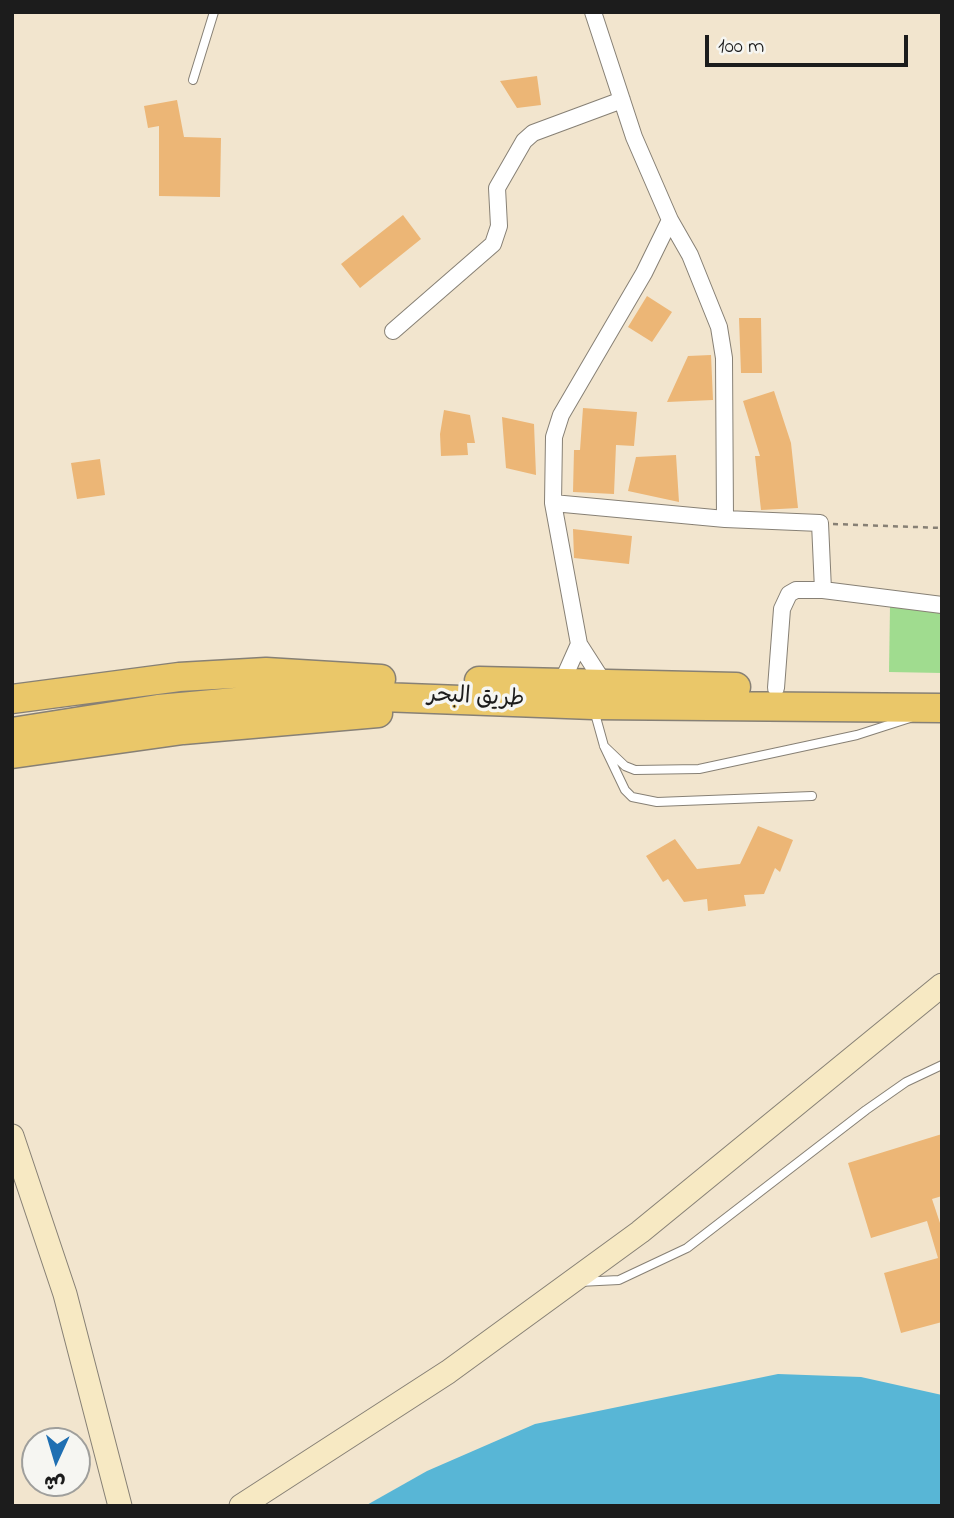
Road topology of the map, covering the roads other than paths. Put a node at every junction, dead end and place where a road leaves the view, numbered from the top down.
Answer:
1 (214, 12) edge
2 (593, 12) edge
3 (193, 80) dead end
4 (622, 100) junction
5 (670, 220) junction
6 (393, 331) dead end
7 (553, 503) junction
8 (725, 519) junction
9 (823, 590) junction
10 (942, 605) edge
11 (579, 643) junction
12 (381, 679) junction
13 (562, 682) junction
14 (776, 688) junction
15 (599, 694) junction
16 (437, 697) junction
17 (12, 699) edge
18 (939, 703) edge
19 (12, 713) edge
20 (12, 732) edge
21 (604, 746) junction
22 (12, 754) edge
23 (812, 796) dead end
24 (942, 985) edge
25 (942, 1065) edge
26 (12, 1136) edge
27 (572, 1281) junction
28 (120, 1506) edge
29 (242, 1506) edge

1 - 3 lane
2 - 4 street
4 - 5 street
4 - 6 street
5 - 7 street
5 - 8 street
7 - 8 street
7 - 11 street
8 - 9 street
9 - 10 street
9 - 14 street
11 - 13 street
11 - 15 street
12 - 13 highway, طريق البحر
12 - 17 highway
12 - 19 highway, طريق البحر
13 - 15 highway, طريق البحر
14 - 15 highway, طريق البحر
14 - 18 highway, طريق البحر
15 - 16 highway, طريق البحر
15 - 18 highway, طريق البحر
15 - 21 lane
16 - 20 highway, طريق البحر
16 - 22 highway
18 - 21 lane
21 - 23 lane
24 - 27 main road
25 - 27 lane
26 - 28 main road
27 - 29 main road

